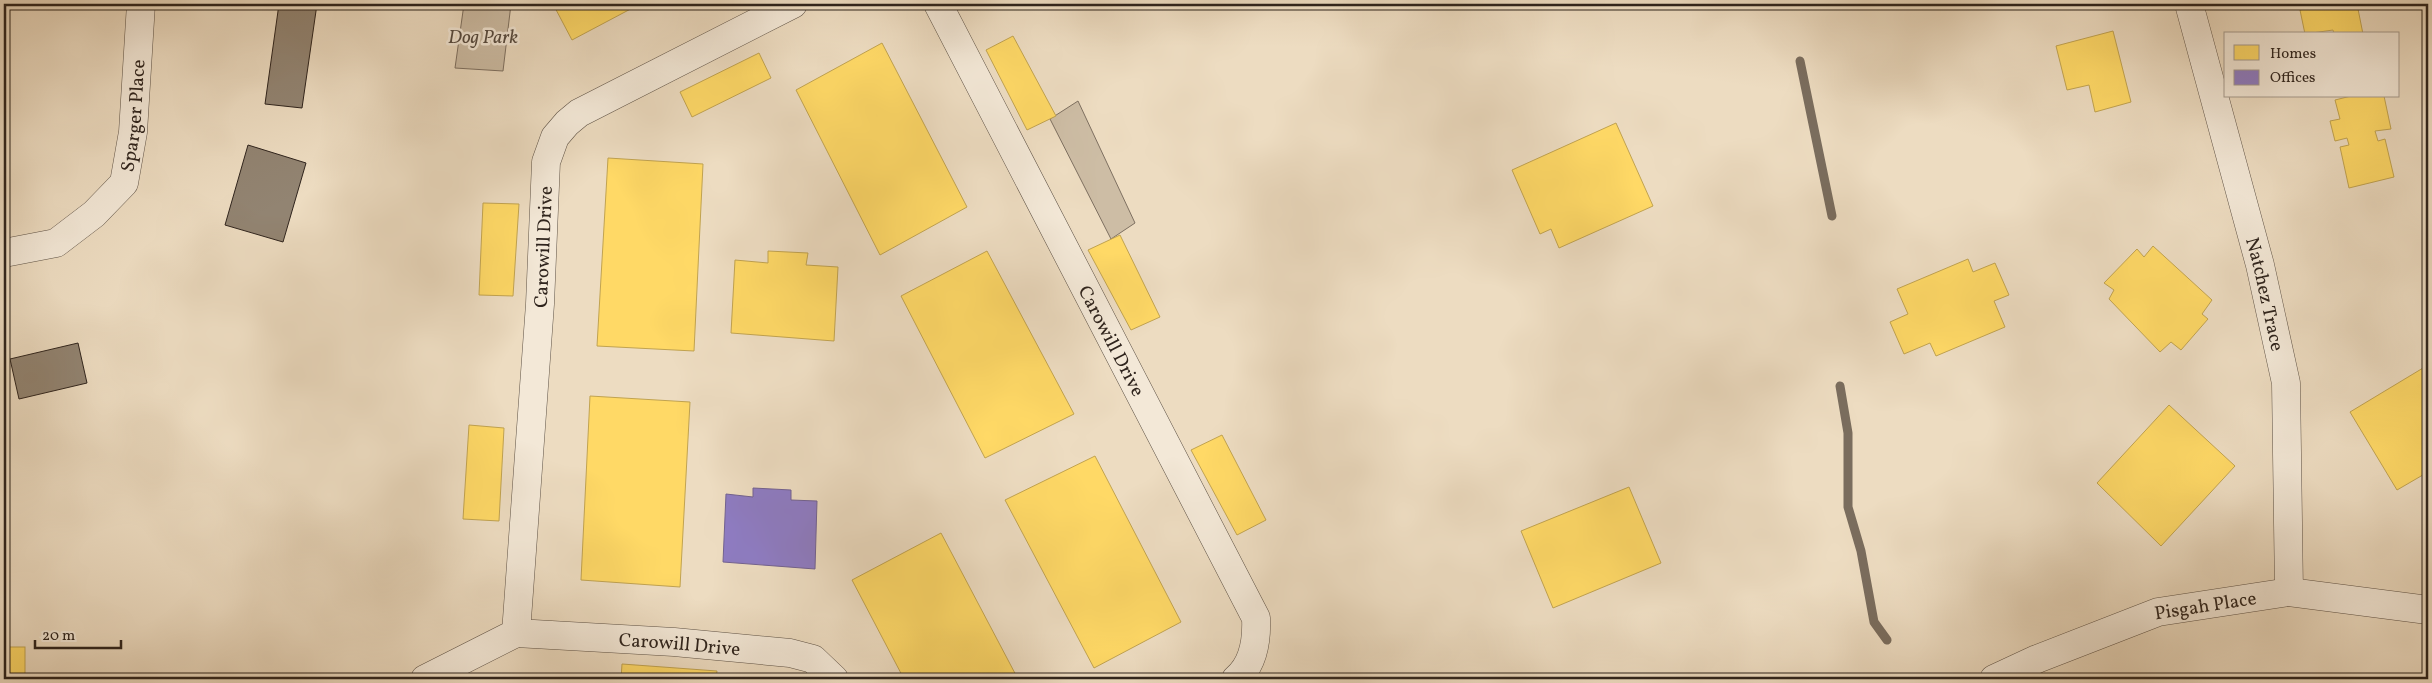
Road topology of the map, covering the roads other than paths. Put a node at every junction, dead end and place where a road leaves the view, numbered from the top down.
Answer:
1 (141, 4) edge
2 (793, 4) edge
3 (938, 4) edge
4 (2189, 4) edge
5 (4, 253) edge
6 (2289, 592) junction
7 (2428, 610) edge
8 (516, 632) junction
9 (425, 679) edge
10 (834, 679) edge
11 (1236, 679) edge
12 (1994, 679) edge

1 - 5 street, Sparger Place
2 - 8 street, Carowill Drive
3 - 11 street, Carowill Drive
4 - 6 street, Natchez Trace
6 - 7 street, Pisgah Place
6 - 12 street, Pisgah Place
8 - 9 street
8 - 10 street, Carowill Drive

